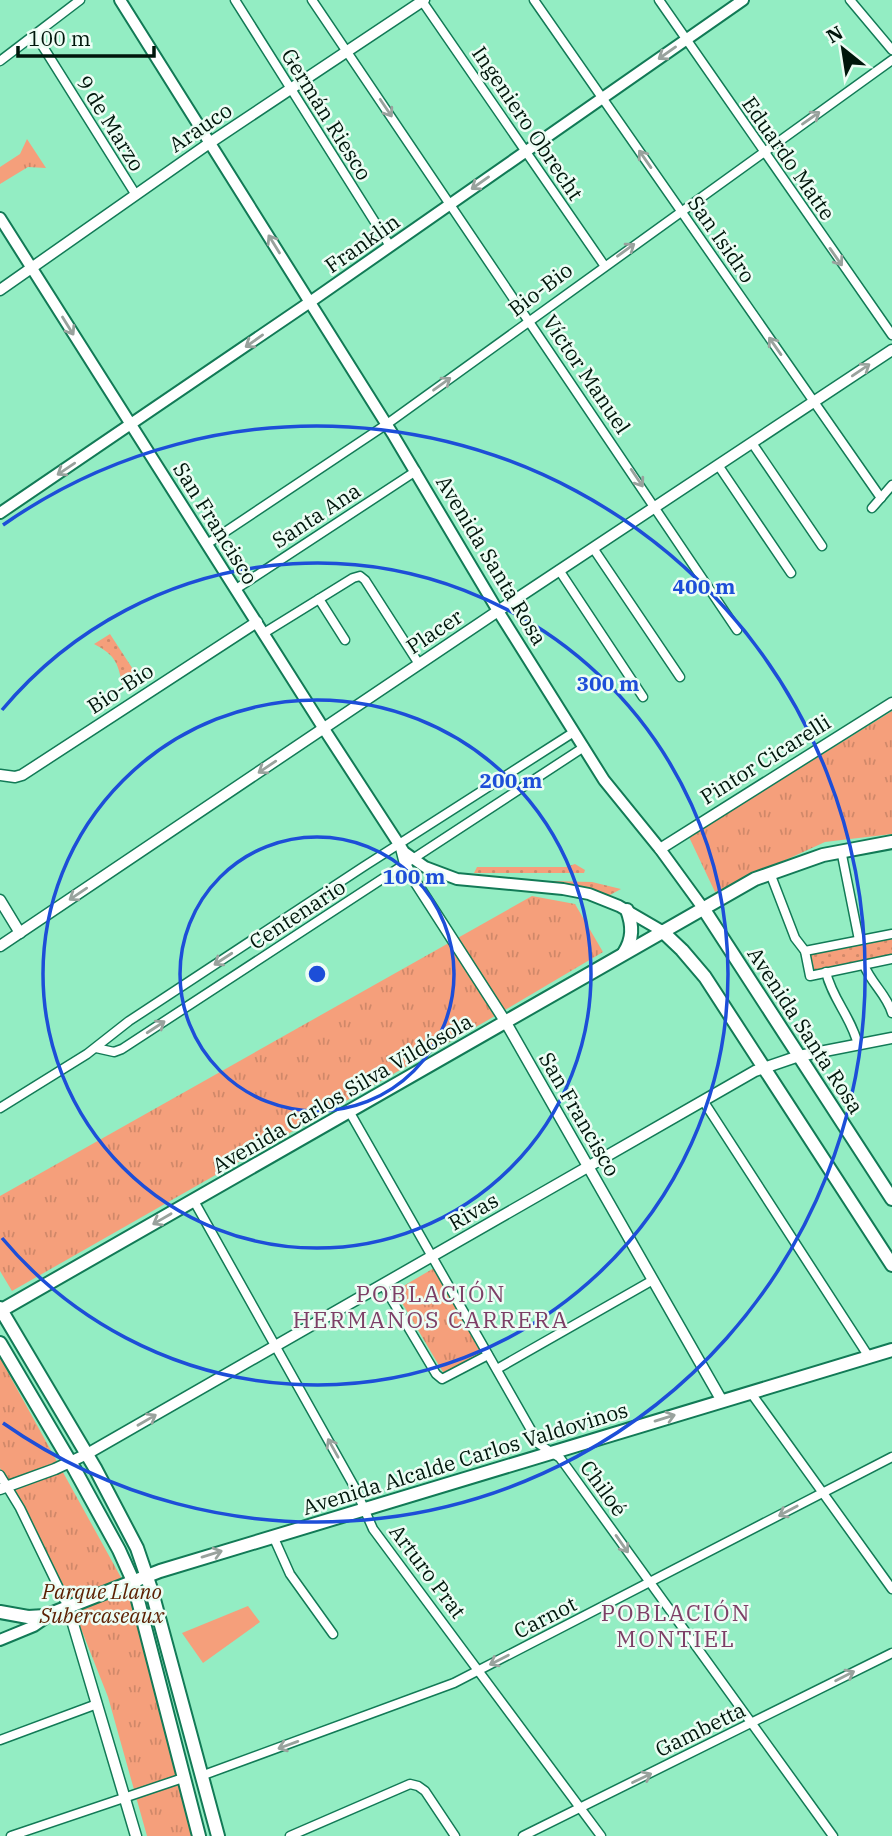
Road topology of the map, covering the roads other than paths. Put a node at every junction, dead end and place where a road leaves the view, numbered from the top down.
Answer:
1 (80, 0) edge
2 (120, 0) edge
3 (234, 0) edge
4 (312, 0) edge
5 (534, 0) edge
6 (659, 0) edge
7 (743, 0) edge
8 (850, 0) edge
9 (423, 1) edge
10 (35, 34) junction
11 (686, 39) junction
12 (892, 50) edge
13 (347, 51) junction
14 (892, 60) edge
15 (0, 61) edge
16 (291, 89) junction
17 (603, 98) junction
18 (211, 142) junction
19 (526, 151) junction
20 (763, 152) junction
21 (136, 195) junction
22 (451, 204) junction
23 (680, 211) junction
24 (0, 218) edge
25 (390, 246) junction
26 (604, 265) junction
27 (32, 268) junction
28 (0, 290) edge
29 (310, 302) junction
30 (530, 320) junction
31 (892, 335) edge
32 (892, 350) edge
33 (814, 401) junction
34 (387, 424) junction
35 (131, 425) junction
36 (752, 443) junction
37 (718, 465) junction
38 (416, 471) junction
39 (892, 485) edge
40 (881, 498) junction
41 (656, 506) junction
42 (872, 508) dead end
43 (0, 513) edge
44 (207, 544) junction
45 (822, 547) dead end
46 (593, 548) junction
47 (559, 570) junction
48 (791, 573) dead end
49 (236, 589) junction
50 (319, 599) junction
51 (498, 611) junction
52 (257, 622) junction
53 (737, 630) dead end
54 (264, 634) junction
55 (345, 640) dead end
56 (419, 664) junction
57 (680, 677) dead end
58 (643, 697) dead end
59 (892, 703) edge
60 (324, 729) junction
61 (574, 732) junction
62 (584, 747) junction
63 (0, 775) edge
64 (892, 842) edge
65 (399, 846) junction
66 (660, 849) junction
67 (841, 850) junction
68 (409, 862) junction
69 (770, 873) junction
70 (0, 900) edge
71 (703, 908) junction
72 (627, 910) junction
73 (687, 917) junction
74 (662, 932) junction
75 (20, 933) junction
76 (892, 934) edge
77 (859, 940) junction
78 (0, 946) edge
79 (682, 950) junction
80 (805, 951) junction
81 (624, 953) junction
82 (892, 959) edge
83 (864, 965) junction
84 (826, 972) junction
85 (892, 1013) edge
86 (505, 1021) junction
87 (892, 1038) edge
88 (858, 1045) junction
89 (96, 1048) junction
90 (799, 1055) junction
91 (765, 1067) junction
92 (704, 1102) junction
93 (0, 1108) edge
94 (349, 1111) junction
95 (588, 1168) junction
96 (892, 1199) edge
97 (194, 1201) junction
98 (432, 1257) junction
99 (892, 1265) edge
100 (653, 1280) junction
101 (383, 1284) junction
102 (0, 1310) edge
103 (0, 1343) edge
104 (275, 1346) junction
105 (892, 1350) edge
106 (488, 1354) junction
107 (869, 1357) junction
108 (497, 1370) junction
109 (751, 1392) junction
110 (722, 1401) junction
111 (550, 1452) junction
112 (87, 1454) junction
113 (892, 1457) edge
114 (70, 1462) junction
115 (0, 1475) edge
116 (3, 1487) edge
117 (822, 1493) junction
118 (363, 1509) junction
119 (273, 1535) junction
120 (147, 1575) junction
121 (133, 1581) junction
122 (650, 1583) junction
123 (892, 1589) edge
124 (68, 1607) junction
125 (0, 1612) edge
126 (48, 1615) junction
127 (333, 1634) dead end
128 (0, 1640) edge
129 (892, 1653) edge
130 (478, 1671) junction
131 (97, 1704) junction
132 (752, 1723) junction
133 (0, 1740) edge
134 (201, 1776) junction
135 (183, 1778) junction
136 (125, 1797) junction
137 (581, 1808) junction
138 (11, 1836) edge
139 (136, 1836) edge
140 (199, 1836) edge
141 (218, 1836) edge
142 (290, 1836) edge
143 (455, 1836) edge
144 (523, 1836) edge
145 (601, 1836) edge
146 (833, 1836) edge

1 - 10 street
2 - 18 main road, Avenida Santa Rosa
3 - 16 street, Germán Riesco
4 - 13 street, Víctor Manuel
5 - 17 street, San Isidro
6 - 11 street, Eduardo Matte
7 - 11 main road, Franklin
8 - 12 street
9 - 13 street, Arauco
9 - 19 street, Ingeniero Obrecht
10 - 15 street
10 - 21 street, 9 de Marzo
11 -> 17 main road, Franklin
11 - 20 street, Eduardo Matte
13 - 16 street, Arauco
13 -> 22 street, Víctor Manuel
20 -> 14 street, Bio-Bio
16 - 18 street, Arauco
16 - 25 street, Germán Riesco
17 - 19 main road, Franklin
23 -> 17 street, San Isidro
18 - 21 street, Arauco
29 -> 18 main road, Avenida Santa Rosa
19 -> 22 main road, Franklin
19 - 26 street, Ingeniero Obrecht
20 - 23 street, Bio-Bio
20 -> 31 street, Eduardo Matte
21 - 27 street, Arauco
22 - 25 main road, Franklin
22 - 30 street, Víctor Manuel
26 -> 23 street, Bio-Bio
33 -> 23 street, San Isidro
24 - 27 main road, San Francisco
25 - 29 main road, Franklin
26 - 30 street, Bio-Bio
27 - 28 street, Arauco
27 -> 35 main road, San Francisco
29 - 34 main road, Avenida Santa Rosa
29 -> 35 main road, Franklin
34 -> 30 street, Bio-Bio
30 -> 41 street, Víctor Manuel
33 -> 32 street, Placer
33 - 36 street, Placer
33 - 40 street, San Isidro
34 - 38 main road, Avenida Santa Rosa
34 - 44 street, Bio-Bio
35 -> 43 main road, Franklin
35 - 44 main road, San Francisco
36 - 37 street, Placer
36 - 45 street
37 - 41 street, Placer
37 - 48 street
38 - 49 street, Santa Ana
38 - 51 main road, Avenida Santa Rosa
39 - 40 street
40 - 42 street
41 - 46 street, Placer
41 - 53 street, Víctor Manuel
44 - 49 main road, San Francisco
46 - 47 street, Placer
46 - 57 street
47 - 51 street, Placer
47 - 58 street
49 - 52 main road, San Francisco
50 - 54 street
50 - 55 street
50 - 56 street
51 - 56 street, Placer
51 - 61 main road, Avenida Santa Rosa
52 - 54 main road, San Francisco
52 - 63 street, Bio-Bio
54 - 60 main road, San Francisco
56 - 60 street, Placer
59 - 66 street, Pintor Cicarelli
60 - 65 main road, San Francisco
60 -> 75 street, Placer
61 - 62 main road, Avenida Santa Rosa
61 - 65 street, Centenario
62 - 66 main road, Avenida Santa Rosa
62 - 68 street, Centenario
64 - 67 main road, Avenida Carlos Silva Vildósola
65 - 68 main road, San Francisco
65 -> 89 street, Centenario
66 - 71 main road, Avenida Santa Rosa
67 - 69 main road, Avenida Carlos Silva Vildósola
67 - 77 street
68 - 72 main road
68 - 86 street, San Francisco
89 -> 68 street, Centenario
69 - 71 main road, Avenida Carlos Silva Vildósola
69 - 80 street
70 - 75 street
71 - 73 main road, Avenida Carlos Silva Vildósola
71 - 90 main road, Avenida Santa Rosa
72 - 74 main road
72 - 81 main road
73 - 74 main road, Avenida Carlos Silva Vildósola
73 - 79 main road
74 - 79 main road
74 - 81 main road, Avenida Carlos Silva Vildósola
75 - 78 street, Placer
76 - 77 street
77 - 80 street
79 - 91 main road
80 - 84 street
81 - 86 main road, Avenida Carlos Silva Vildósola
82 - 83 street
83 - 84 street
83 - 85 street
84 - 88 street
86 - 94 main road, Avenida Carlos Silva Vildósola
86 - 95 street, San Francisco
87 - 88 street, Rivas
88 - 90 street, Rivas
89 - 93 street, Centenario
90 - 91 street, Rivas
90 - 96 main road, Avenida Santa Rosa
91 - 92 street, Rivas
91 - 99 main road
92 - 95 street, Rivas
92 - 107 street
94 - 97 main road, Avenida Carlos Silva Vildósola
94 - 98 street, Chiloé
95 - 98 street, Rivas
95 - 100 street, San Francisco
97 -> 102 main road, Avenida Carlos Silva Vildósola
97 - 104 street, Arturo Prat
98 - 101 street, Rivas
98 - 106 street, Chiloé
100 - 108 street
100 - 110 street, San Francisco
101 - 104 street, Rivas
101 - 106 street
102 - 112 main road
103 - 114 main road
112 -> 104 street, Rivas
118 -> 104 street, Arturo Prat
105 - 107 main road, Avenida Alcalde Carlos Valdovinos
106 - 108 street, Chiloé
107 - 109 main road, Avenida Alcalde Carlos Valdovinos
108 - 111 street, Chiloé
109 - 110 main road, Avenida Alcalde Carlos Valdovinos
109 - 117 street
111 -> 110 main road, Avenida Alcalde Carlos Valdovinos
111 - 118 main road, Avenida Alcalde Carlos Valdovinos
111 -> 122 street, Chiloé
112 - 114 street, Rivas
112 - 120 main road
113 - 117 street, Carnot
114 - 116 street, Rivas
114 - 121 main road
115 - 116 street
116 - 124 street
117 -> 122 street, Carnot
117 - 123 street
118 - 119 main road, Avenida Alcalde Carlos Valdovinos
118 - 130 street, Arturo Prat
120 -> 119 main road, Avenida Alcalde Carlos Valdovinos
119 - 127 street
120 - 121 main road, Avenida Alcalde Carlos Valdovinos
120 - 134 main road
121 - 124 main road, Avenida Alcalde Carlos Valdovinos
121 - 135 main road
122 -> 130 street, Carnot
122 - 132 street, Chiloé
124 - 126 main road, Avenida Alcalde Carlos Valdovinos
124 - 131 street
125 - 126 main road
126 - 128 main road, Avenida Alcalde Carlos Valdovinos
132 -> 129 street, Gambetta
130 -> 134 street, Carnot
130 - 137 street, Arturo Prat
131 - 133 street
131 - 136 street
137 -> 132 street, Gambetta
132 - 146 street, Chiloé
134 - 141 main road
135 - 136 street
135 - 140 main road
136 - 138 street
136 - 139 street
137 - 144 street, Gambetta
137 - 145 street, Arturo Prat
142 - 143 street

